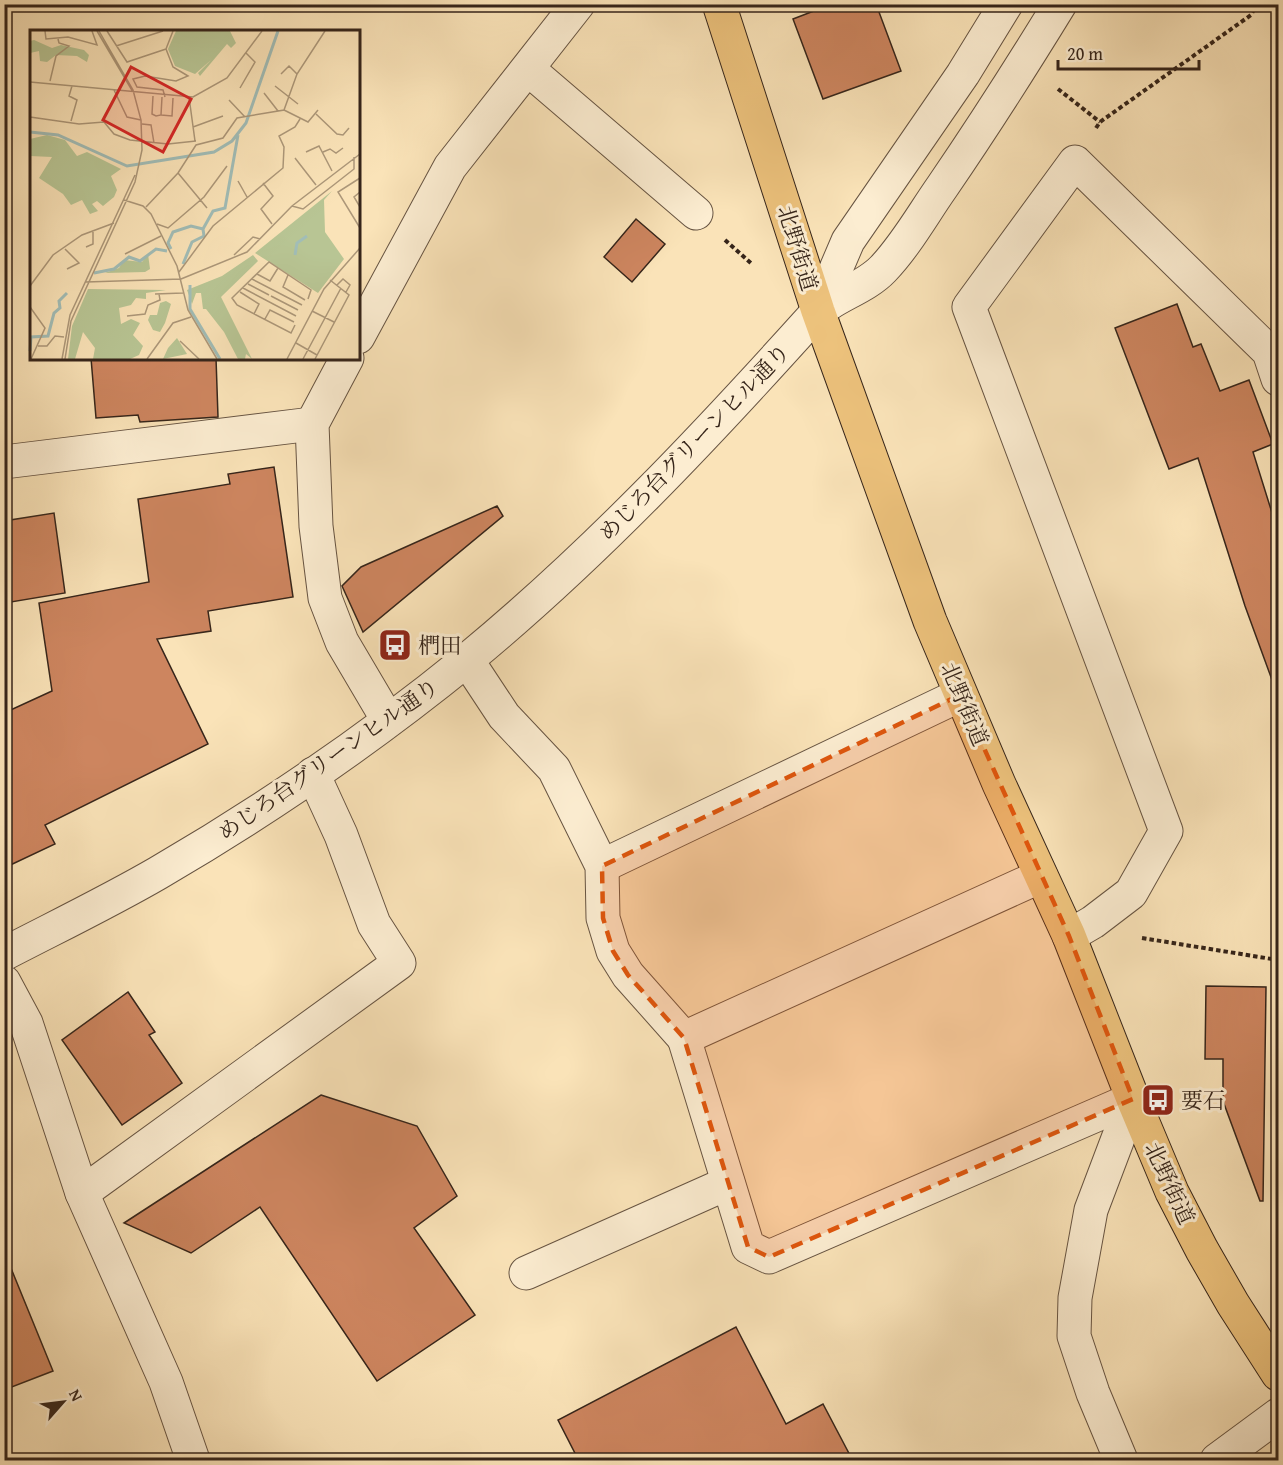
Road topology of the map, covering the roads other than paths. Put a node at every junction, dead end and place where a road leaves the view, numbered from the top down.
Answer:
1 (578, 4) edge
2 (719, 4) edge
3 (1006, 4) edge
4 (1060, 4) edge
5 (528, 69) junction
6 (696, 213) dead end
7 (818, 311) junction
8 (360, 334) edge
9 (346, 360) edge
10 (1278, 379) edge
11 (312, 424) junction
12 (4, 462) edge
13 (467, 660) junction
14 (960, 695) junction
15 (388, 720) junction
16 (313, 774) junction
17 (602, 866) junction
18 (1041, 876) junction
19 (1081, 929) junction
20 (4, 954) edge
21 (4, 982) edge
22 (684, 1038) junction
23 (1133, 1099) junction
24 (728, 1183) junction
25 (82, 1193) junction
26 (526, 1273) dead end
27 (1278, 1374) edge
28 (1278, 1415) edge
29 (192, 1461) edge
30 (1121, 1461) edge
31 (1217, 1461) edge

1 - 5 street
2 - 7 main road, 北野街道
3 - 7 street, めじろ台グリーンヒル通り
4 - 7 street, めじろ台グリーンヒル通り
5 - 6 street
5 - 8 street
7 - 13 street, めじろ台グリーンヒル通り
7 - 14 main road, 北野街道
9 - 11 street
10 - 19 street
11 - 12 street
11 - 15 street
13 - 15 street, めじろ台グリーンヒル通り
13 - 17 street
14 - 17 street
14 - 18 main road, 北野街道
15 - 16 street, めじろ台グリーンヒル通り
16 - 20 street, めじろ台グリーンヒル通り
16 - 25 street
17 - 22 street
18 - 19 main road, 北野街道
18 - 22 street
19 - 23 main road, 北野街道
21 - 25 street
22 - 24 street
23 - 24 street
23 - 27 main road, 北野街道
23 - 30 street
24 - 26 street
25 - 29 street
28 - 31 street

